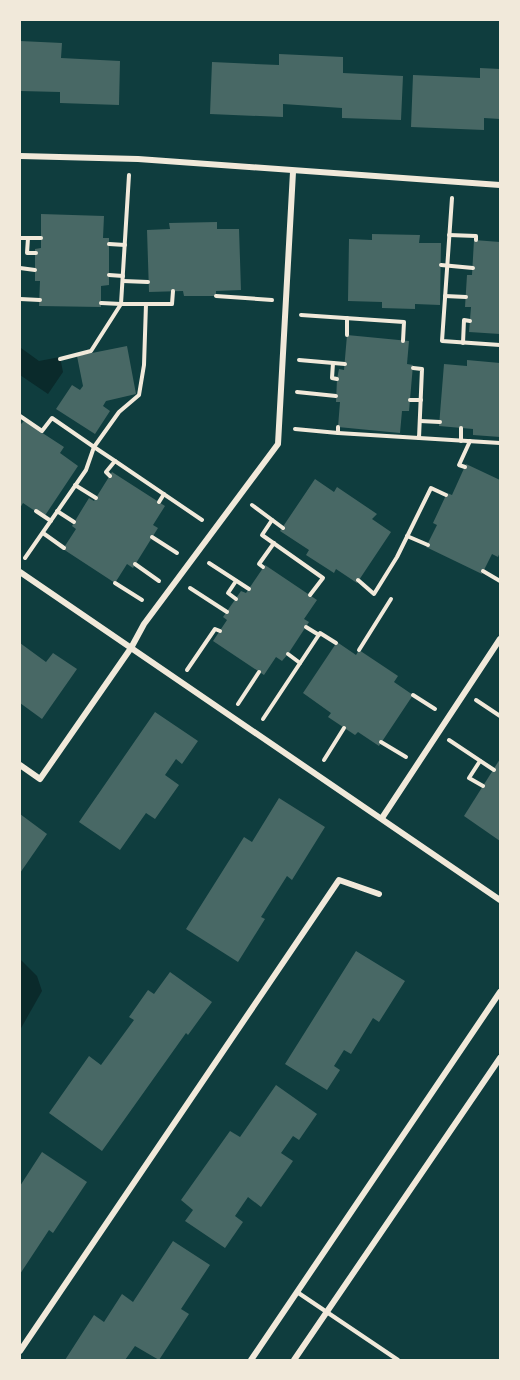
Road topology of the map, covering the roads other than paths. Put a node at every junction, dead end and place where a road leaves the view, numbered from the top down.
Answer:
1 (20, 156) edge
2 (293, 172) junction
3 (501, 185) edge
4 (20, 572) edge
5 (501, 639) edge
6 (131, 648) junction
7 (20, 765) edge
8 (382, 818) junction
9 (379, 894) dead end
10 (501, 900) edge
11 (501, 992) edge
12 (501, 1058) edge
13 (297, 1292) junction
14 (328, 1311) junction
15 (20, 1351) edge
16 (251, 1360) edge
17 (294, 1360) edge
18 (398, 1360) edge

1 - 2 street
2 - 3 street
2 - 6 street
4 - 6 street
5 - 8 street
6 - 7 street
6 - 8 street
8 - 10 street
9 - 15 street
11 - 13 street
12 - 14 street
13 - 14 lane
13 - 16 street
14 - 17 street
14 - 18 lane

